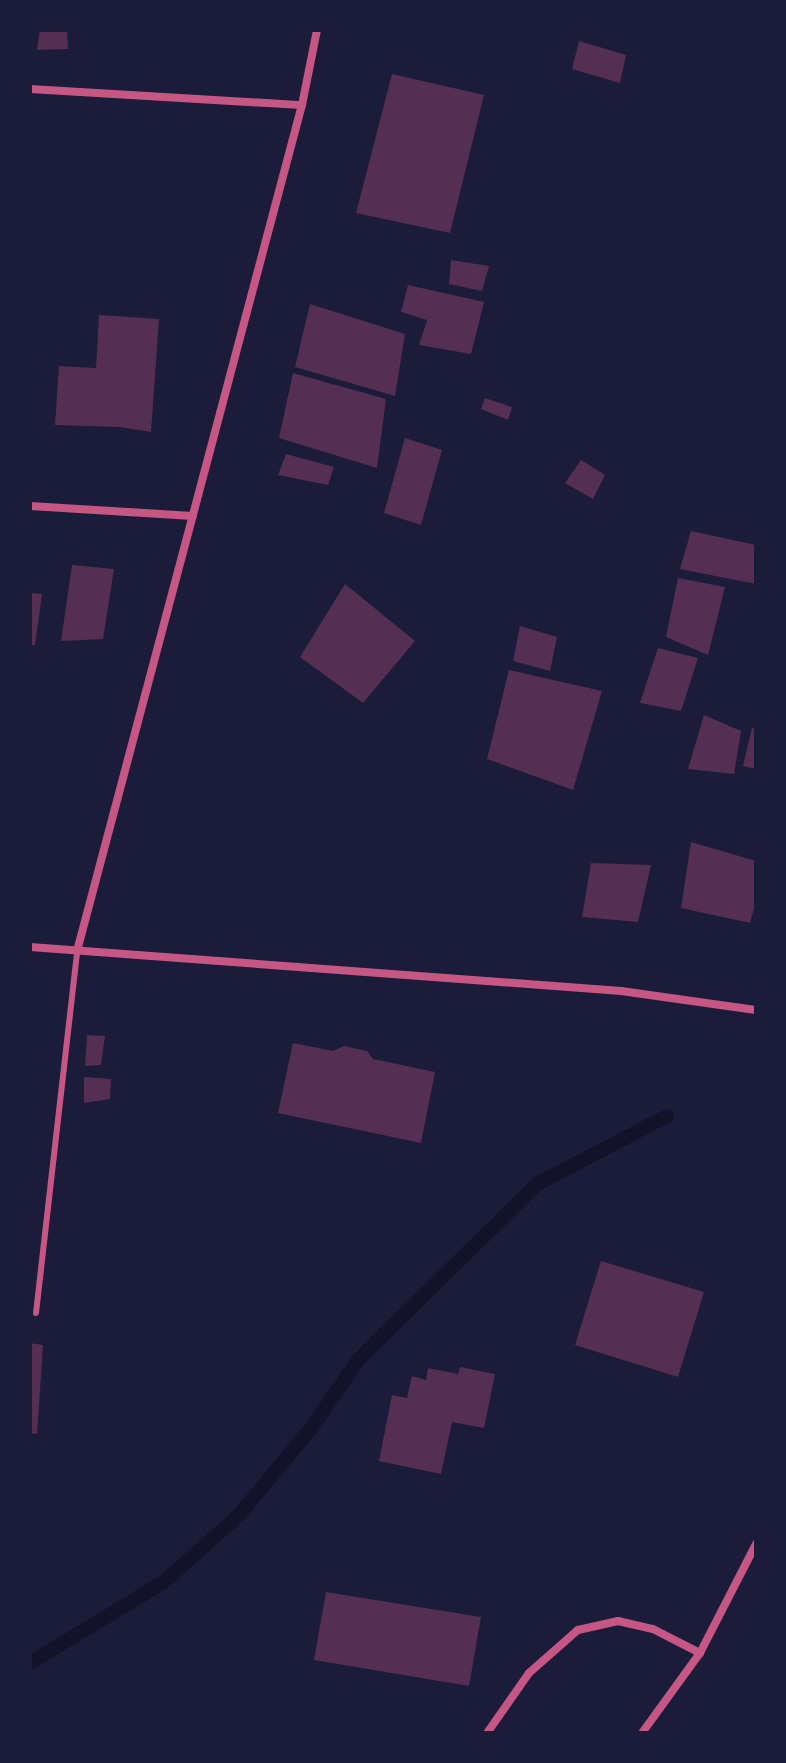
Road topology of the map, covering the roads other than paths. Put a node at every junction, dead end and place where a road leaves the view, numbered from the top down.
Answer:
1 (317, 30) edge
2 (30, 89) edge
3 (302, 105) junction
4 (30, 506) edge
5 (193, 516) junction
6 (30, 947) edge
7 (77, 951) junction
8 (756, 1010) edge
9 (36, 1313) dead end
10 (756, 1544) edge
11 (700, 1653) junction
12 (487, 1733) edge
13 (642, 1733) edge

1 - 3 street
2 - 3 street
3 - 5 street
4 - 5 street
5 - 7 street
6 - 7 street
7 - 8 street
7 - 9 lane
10 - 11 street
11 - 12 street
11 - 13 street

